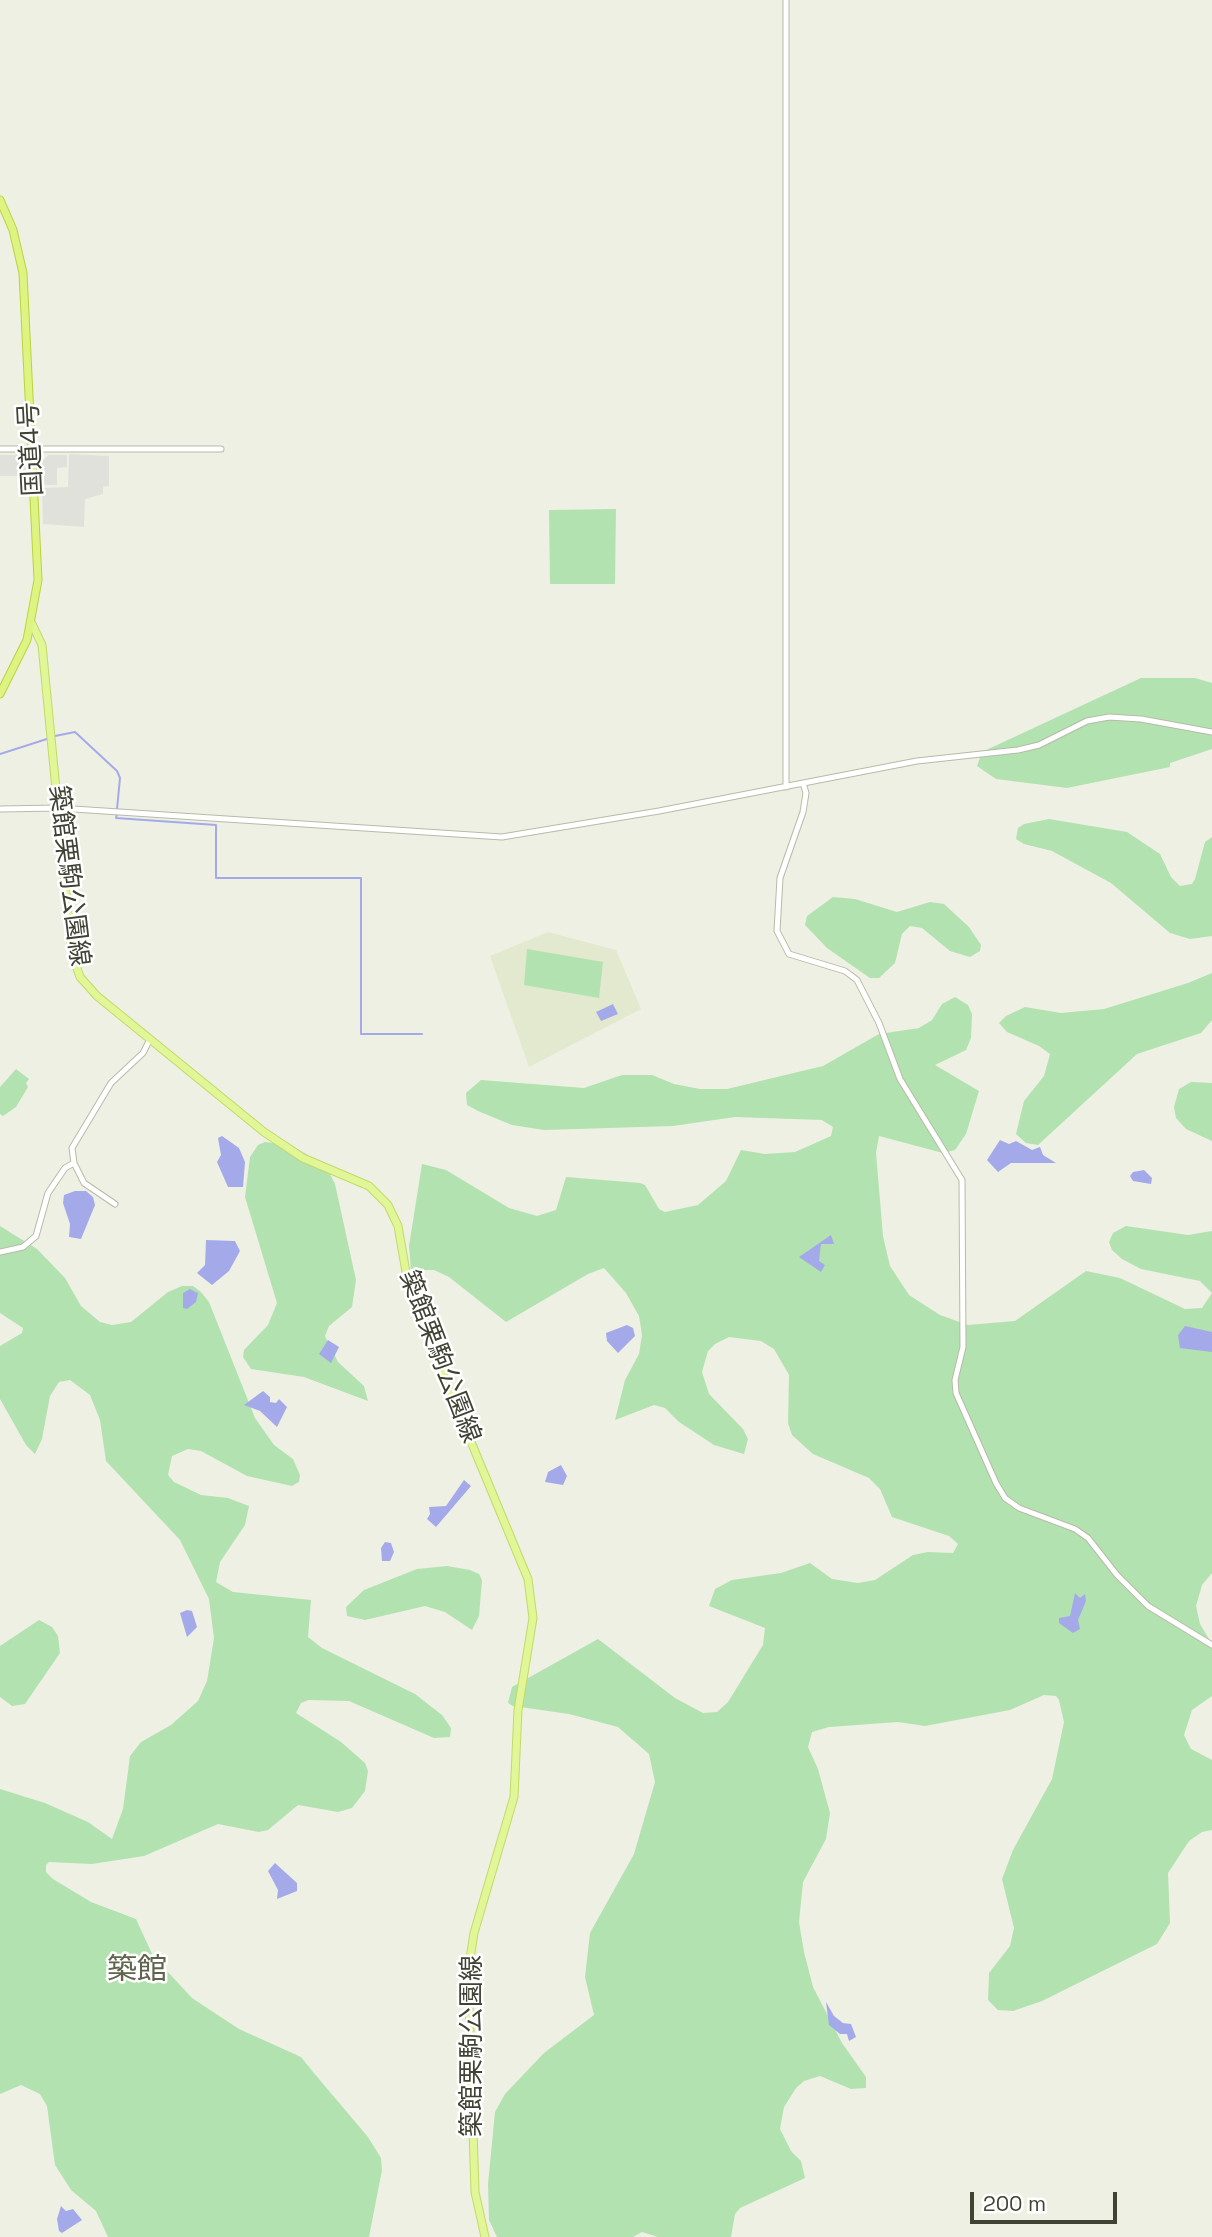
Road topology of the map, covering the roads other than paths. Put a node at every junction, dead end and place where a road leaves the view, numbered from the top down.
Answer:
1 (786, 0) edge
2 (0, 200) edge
3 (0, 449) edge
4 (32, 449) junction
5 (221, 449) dead end
6 (32, 624) junction
7 (0, 694) edge
8 (1212, 733) edge
9 (803, 783) junction
10 (786, 787) junction
11 (58, 808) junction
12 (0, 809) edge
13 (150, 1039) junction
14 (74, 1163) junction
15 (115, 1203) dead end
16 (0, 1252) edge
17 (1212, 1645) edge
18 (485, 2237) edge

1 - 10 street
2 - 4 highway, 国道4号
3 - 4 street
4 - 5 street
4 - 6 highway, 国道4号
6 - 7 highway, 国道4号
6 - 11 main road, 築館栗駒公園線
8 - 9 street
9 - 10 street
9 - 17 street
10 - 11 street
11 - 12 street
11 - 13 main road, 築館栗駒公園線
13 - 14 street
13 - 18 main road, 築館栗駒公園線
14 - 15 street
14 - 16 street

